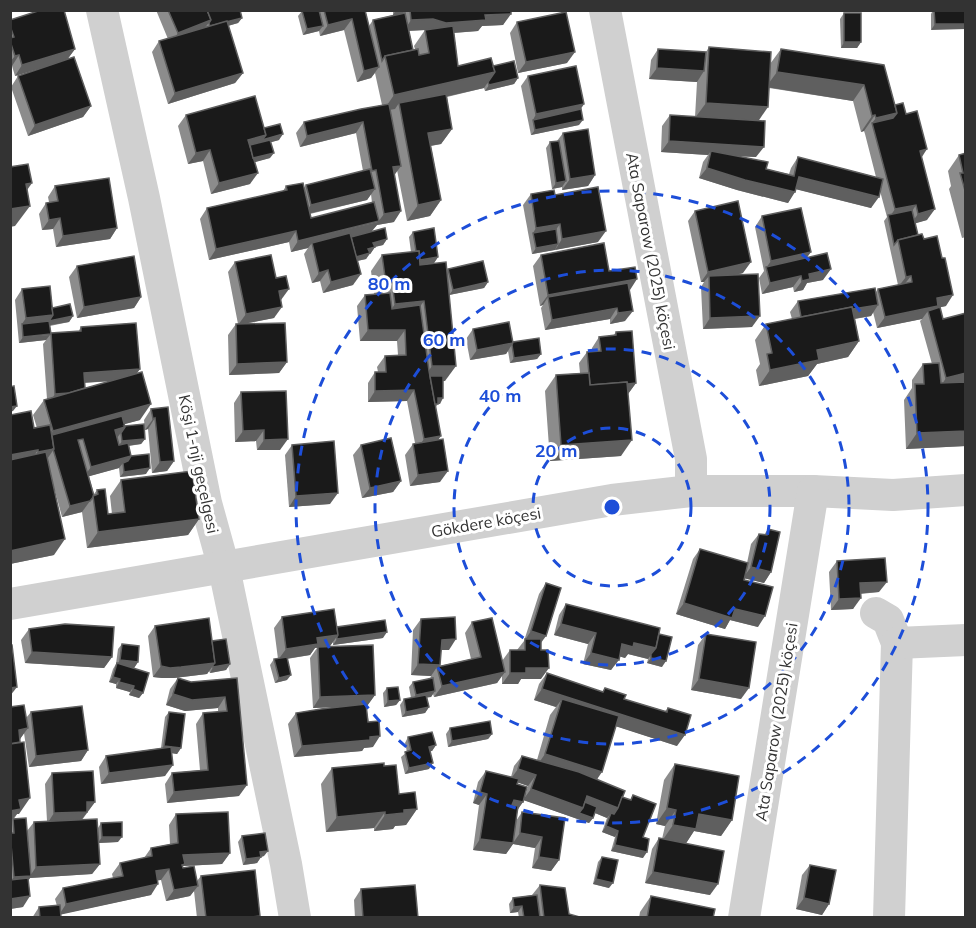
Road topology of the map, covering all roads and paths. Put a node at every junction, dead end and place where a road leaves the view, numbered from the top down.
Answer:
1 (102, 10) edge
2 (605, 10) edge
3 (966, 490) edge
4 (691, 491) junction
5 (813, 491) junction
6 (224, 568) junction
7 (10, 604) edge
8 (876, 613) dead end
9 (897, 643) junction
10 (965, 647) edge
11 (295, 918) edge
12 (744, 918) edge
13 (889, 918) edge

1 - 6 street, Köşi 1-nji geçelgesi
2 - 4 street, Ata Saparow (2025) köçesi
3 - 5 street, Gökdere köçesi
4 - 5 street, Gökdere köçesi
4 - 6 street, Gökdere köçesi
5 - 12 street, Ata Saparow (2025) köçesi
6 - 7 street, Gökdere köçesi
6 - 11 street, Köşi 1-nji geçelgesi
8 - 9 street
9 - 10 street
9 - 13 street

